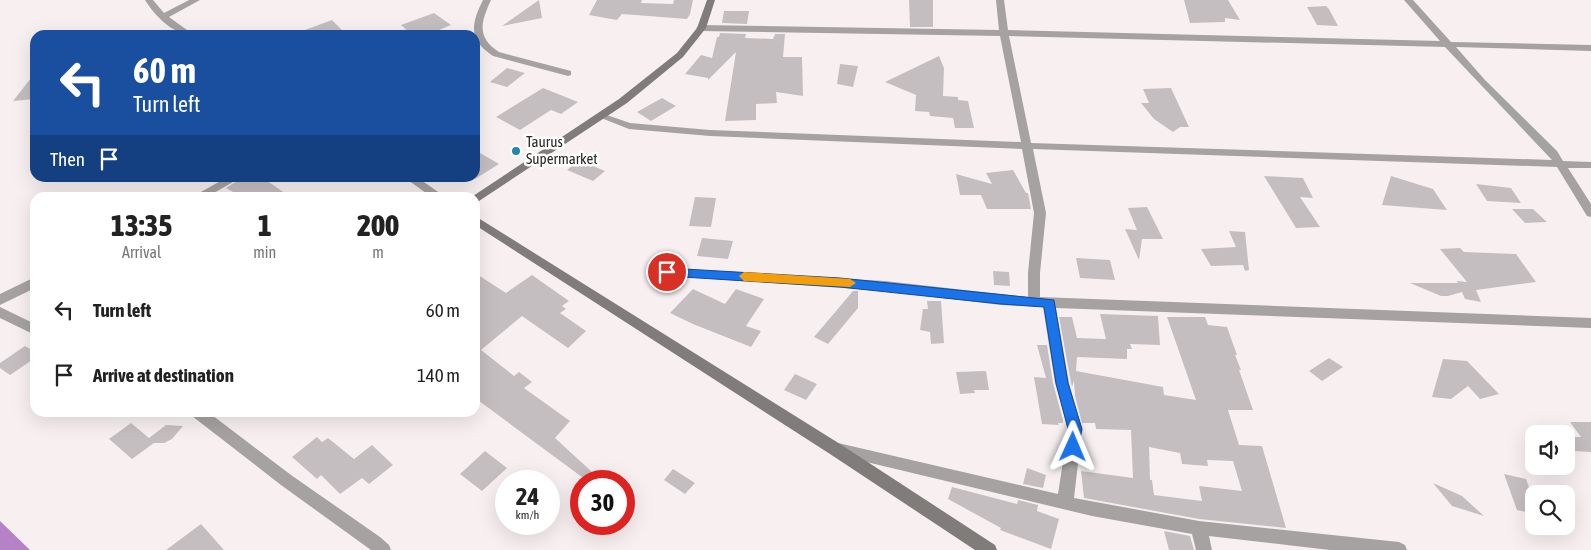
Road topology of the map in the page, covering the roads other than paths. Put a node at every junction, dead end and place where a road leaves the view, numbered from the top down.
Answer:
1 (149, 0) edge
2 (196, 0) edge
3 (487, 0) edge
4 (711, 0) edge
5 (1000, 0) edge
6 (1408, 0) edge
7 (162, 17) junction
8 (701, 28) junction
9 (182, 30) edge
10 (478, 30) edge
11 (1004, 33) junction
12 (480, 36) edge
13 (1448, 45) junction
14 (1591, 48) edge
15 (568, 73) dead end
16 (601, 116) junction
17 (1025, 146) junction
18 (1560, 165) junction
19 (1591, 165) edge
20 (226, 182) edge
21 (417, 182) edge
22 (207, 192) edge
23 (433, 192) edge
24 (480, 195) edge
25 (1591, 212) edge
26 (480, 223) edge
27 (667, 272) dead end
28 (30, 285) edge
29 (0, 300) edge
30 (1034, 302) junction
31 (1049, 303) junction
32 (0, 312) edge
33 (1591, 323) edge
34 (30, 327) edge
35 (204, 417) edge
36 (835, 449) junction
37 (1065, 503) junction
38 (1199, 528) junction
39 (383, 550) edge
40 (989, 550) edge
41 (1204, 550) edge
42 (1399, 550) edge

1 - 7 street
2 - 7 street
3 - 10 street
4 - 8 main road
5 - 11 street
6 - 13 street
7 - 9 street
8 - 11 street
8 - 16 main road
11 - 13 street
11 - 17 street
12 - 15 street
13 - 14 street
13 - 18 street
16 - 17 street
16 - 24 main road
17 - 18 street
17 - 30 street
18 - 19 street
18 - 25 street
20 - 22 street
21 - 23 street
26 - 36 main road
27 - 30 street
28 - 29 street
30 - 31 street
31 - 33 street
31 - 37 street
32 - 34 street
35 - 39 street
36 - 37 street
36 - 40 main road
37 - 38 street
38 - 41 street
38 - 42 street

